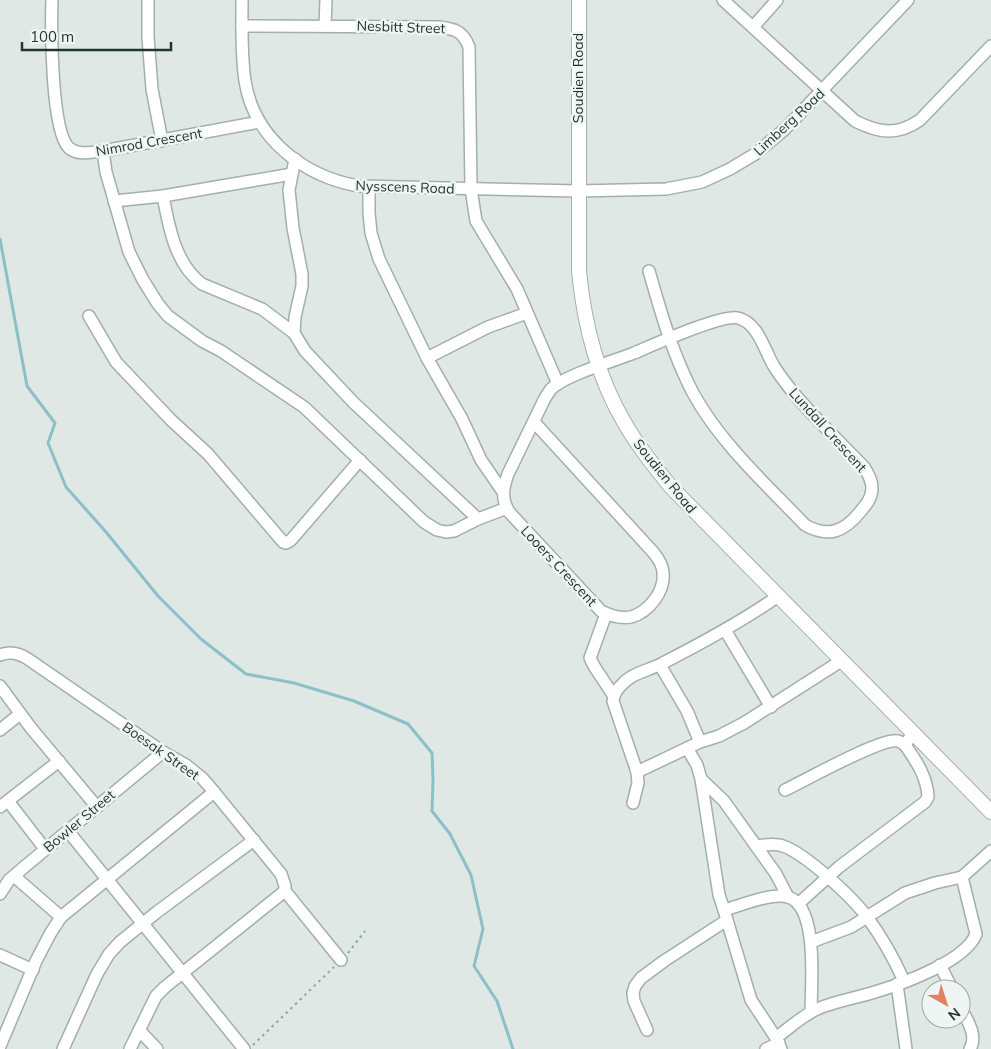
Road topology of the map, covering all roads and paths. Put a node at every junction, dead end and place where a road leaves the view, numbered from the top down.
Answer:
1 (52, 0) edge
2 (148, 0) edge
3 (242, 0) edge
4 (326, 0) edge
5 (579, 0) edge
6 (723, 0) edge
7 (777, 0) edge
8 (908, 0) edge
9 (242, 26) junction
10 (325, 26) junction
11 (753, 27) junction
12 (991, 46) edge
13 (822, 92) junction
14 (259, 122) junction
15 (162, 141) junction
16 (103, 151) junction
17 (294, 160) junction
18 (292, 174) junction
19 (369, 186) junction
20 (471, 189) junction
21 (578, 191) junction
22 (163, 196) junction
23 (114, 201) junction
24 (649, 271) dead end
25 (528, 313) junction
26 (89, 316) dead end
27 (294, 333) junction
28 (670, 339) junction
29 (427, 358) junction
30 (599, 367) junction
31 (558, 384) junction
32 (534, 422) junction
33 (360, 460) junction
34 (503, 492) junction
35 (507, 508) junction
36 (478, 519) junction
37 (777, 597) junction
38 (606, 614) junction
39 (724, 630) junction
40 (0, 655) edge
41 (841, 661) junction
42 (660, 665) junction
43 (0, 686) edge
44 (613, 695) junction
45 (770, 707) junction
46 (20, 714) junction
47 (0, 730) edge
48 (909, 739) junction
49 (700, 742) junction
50 (687, 748) junction
51 (163, 752) junction
52 (59, 761) junction
53 (638, 772) junction
54 (701, 779) junction
55 (785, 790) dead end
56 (214, 792) junction
57 (632, 803) dead end
58 (4, 804) edge
59 (97, 807) junction
60 (991, 812) edge
61 (68, 831) junction
62 (254, 840) junction
63 (756, 846) junction
64 (45, 850) junction
65 (991, 851) edge
66 (14, 876) junction
67 (828, 877) junction
68 (962, 877) junction
69 (107, 879) junction
70 (285, 891) junction
71 (0, 894) edge
72 (788, 897) junction
73 (798, 904) junction
74 (725, 915) junction
75 (61, 917) junction
76 (867, 917) junction
77 (142, 924) junction
78 (365, 931) dead end
79 (811, 942) junction
80 (0, 955) edge
81 (342, 960) junction
82 (940, 965) junction
83 (33, 970) junction
84 (183, 972) junction
85 (947, 979) edge
86 (900, 982) junction
87 (811, 1012) junction
88 (4, 1028) edge
89 (971, 1029) edge
90 (139, 1030) junction
91 (647, 1030) dead end
92 (779, 1043) edge
93 (0, 1046) edge
94 (63, 1049) edge
95 (130, 1049) edge
96 (157, 1049) edge
97 (244, 1049) edge
98 (248, 1049) edge
99 (766, 1049) edge
100 (906, 1049) edge
101 (970, 1049) edge

1 - 16 street, Nimrod Crescent
2 - 15 street
3 - 9 street, Nysscens Road
4 - 10 street
5 - 21 street, Soudien Road
6 - 11 street
7 - 11 street
8 - 13 street, Limberg Road
9 - 10 street, Nesbitt Street
9 - 14 street, Nysscens Road
10 - 20 street, Nesbitt Street
11 - 13 street
12 - 13 street
13 - 21 street, Limberg Road
14 - 15 street, Nimrod Crescent
14 - 17 street, Nysscens Road
15 - 16 street, Nimrod Crescent
16 - 23 street
17 - 18 street
17 - 19 street, Nysscens Road
18 - 22 street
18 - 27 street
19 - 20 street, Nysscens Road
19 - 29 street
20 - 21 street, Nysscens Road
20 - 25 street, Nesbitt Street
21 - 30 street, Soudien Road
22 - 23 street
22 - 27 street
23 - 33 street
24 - 28 street
25 - 29 street
25 - 31 street, Nesbitt Street
26 - 33 street
27 - 36 street
28 - 28 street, Lundall Crescent
28 - 30 street, Lundall Crescent
29 - 34 street
30 - 31 street
30 - 37 street, Soudien Road
31 - 32 street
32 - 34 street
32 - 38 street, Looers Crescent
33 - 36 street
34 - 35 street, Looers Crescent
35 - 36 street
35 - 38 street, Looers Crescent
37 - 39 street
37 - 41 street, Soudien Road
38 - 44 street
39 - 42 street
39 - 45 street
40 - 51 street, Boesak Street
41 - 45 street
41 - 48 street, Soudien Road
42 - 44 street
42 - 49 street
43 - 46 street
44 - 53 street
45 - 49 street
46 - 47 street
46 - 52 street
48 - 55 street
48 - 60 street, Soudien Road
48 - 67 street
49 - 50 street
50 - 53 street
50 - 54 street
51 - 56 street, Boesak Street
51 - 59 street, Bowler Street
52 - 58 street
52 - 59 street
53 - 57 street
54 - 63 street
54 - 74 street
56 - 62 street, Boesak Street
56 - 69 street
58 - 64 street
59 - 61 street, Bowler Street
61 - 64 street, Bowler Street
61 - 69 street
62 - 70 street, Boesak Street
62 - 77 street
63 - 67 street
63 - 72 street
64 - 66 street, Bowler Street
65 - 68 street
66 - 71 street, Bowler Street
66 - 75 street
67 - 73 street
67 - 76 street
68 - 76 street
68 - 82 street
69 - 75 street
69 - 77 street
70 - 81 street, Boesak Street
70 - 84 street
72 - 73 street
72 - 74 street
73 - 79 street
74 - 91 street
74 - 92 street
75 - 83 street
76 - 79 street
76 - 86 street
77 - 84 street
77 - 94 street
78 - 81 path
79 - 87 street
80 - 83 street
81 - 98 path
82 - 85 street
82 - 86 street
83 - 88 street
84 - 90 street
84 - 97 street
86 - 87 street
86 - 100 street
87 - 92 street
88 - 93 street
89 - 101 street
90 - 95 street
90 - 96 street
92 - 99 street

